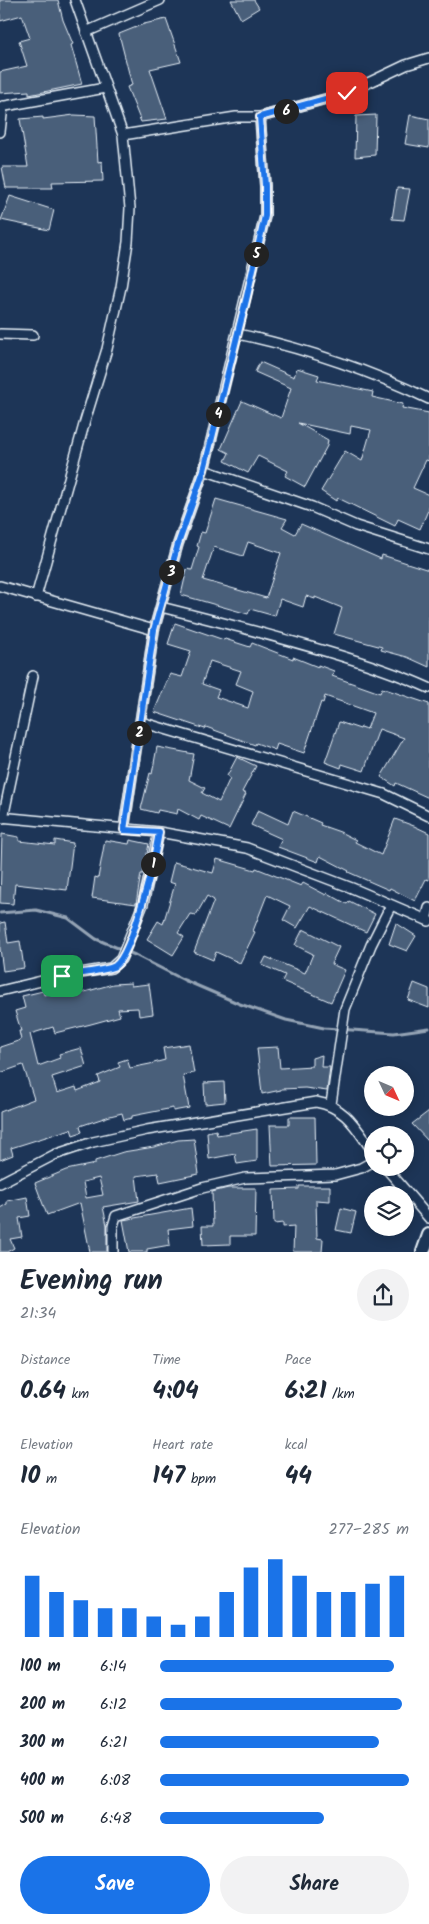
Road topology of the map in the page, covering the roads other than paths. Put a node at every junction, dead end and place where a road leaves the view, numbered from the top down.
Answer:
1 (75, 0) edge
2 (160, 0) edge
3 (86, 32) junction
4 (429, 58) edge
5 (105, 88) junction
6 (1, 106) edge
7 (260, 117) junction
8 (0, 132) edge
9 (123, 135) junction
10 (0, 334) edge
11 (238, 334) junction
12 (33, 335) dead end
13 (429, 399) edge
14 (204, 470) junction
15 (429, 549) edge
16 (0, 586) edge
17 (36, 597) junction
18 (161, 607) junction
19 (154, 630) junction
20 (33, 676) dead end
21 (429, 688) edge
22 (141, 722) junction
23 (429, 816) edge
24 (1, 818) edge
25 (124, 830) junction
26 (159, 832) junction
27 (392, 905) junction
28 (429, 908) edge
29 (428, 921) edge
30 (0, 991) edge
31 (331, 1104) junction
32 (364, 1139) edge
33 (364, 1166) edge
34 (393, 1176) edge
35 (0, 1183) edge
36 (429, 1218) edge
37 (429, 1235) edge
38 (113, 1252) edge
39 (423, 1252) edge

1 - 3 street
2 - 3 street
3 - 5 street
4 - 7 street
5 - 6 street
5 - 9 street
6 - 8 street
7 - 9 street
7 - 11 street
9 - 17 street
10 - 12 street
11 - 13 street
11 - 14 street
14 - 15 street
14 - 18 street
16 - 17 street
17 - 19 street
18 - 19 street
18 - 21 street
19 - 22 street
20 - 24 street
22 - 23 street
22 - 25 street
24 - 25 street
25 - 26 street
26 - 27 street
26 - 30 street
27 - 29 street
27 - 31 street
28 - 29 street
31 - 32 street
31 - 35 street
33 - 38 street
34 - 36 street
37 - 39 street

